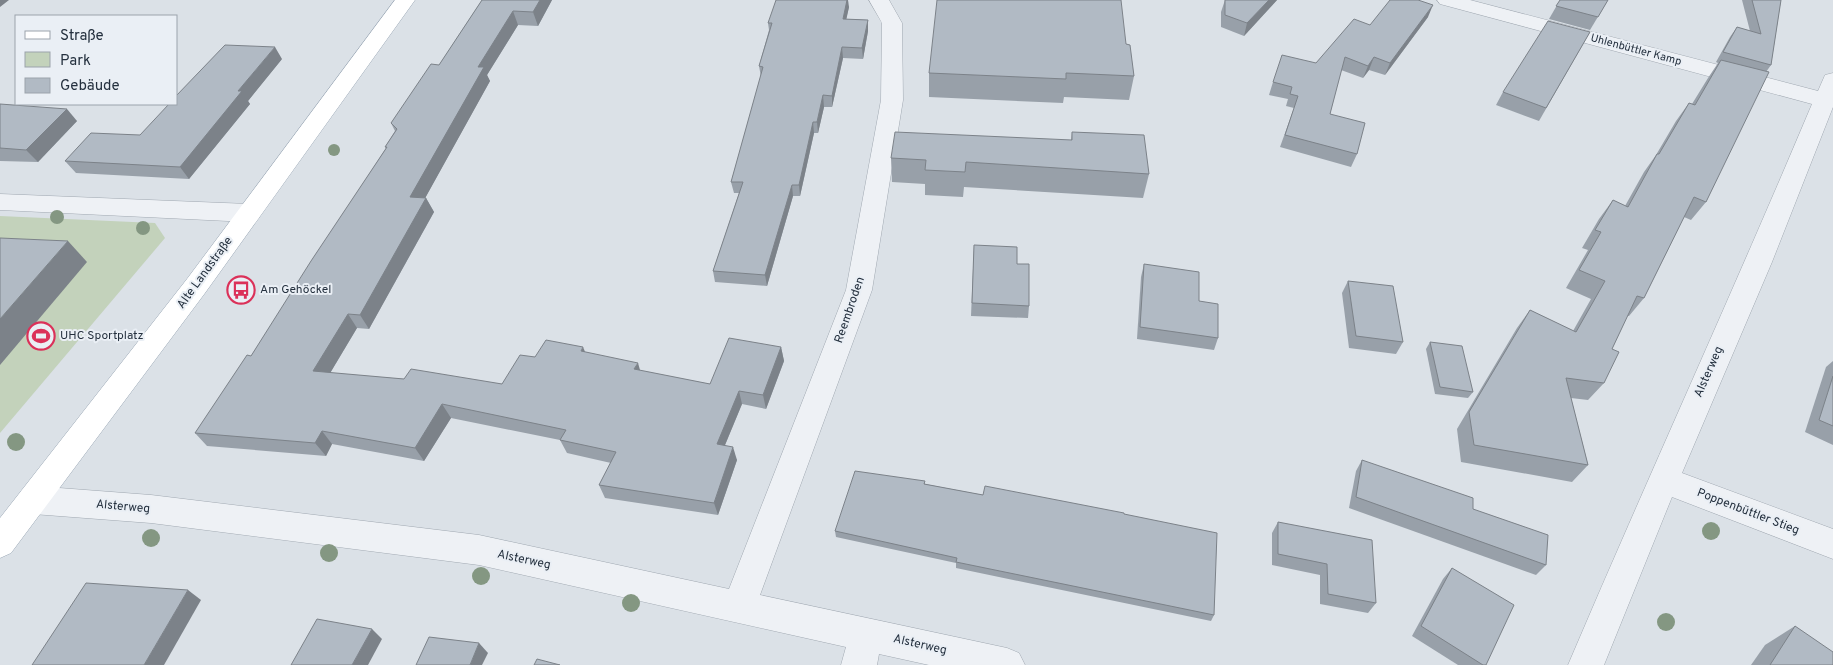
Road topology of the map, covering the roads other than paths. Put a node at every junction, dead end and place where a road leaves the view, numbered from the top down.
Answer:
1 (405, 0) edge
2 (879, 0) edge
3 (1447, 0) edge
4 (1829, 90) edge
5 (0, 202) edge
6 (249, 213) junction
7 (1663, 480) junction
8 (33, 500) junction
9 (0, 543) edge
10 (1833, 544) edge
11 (739, 607) junction
12 (863, 649) edge
13 (1007, 665) edge
14 (1586, 665) edge

1 - 6 main road, Alte Landstraße
2 - 11 street, Reembroden
3 - 4 street, Uhlenbüttler Kamp
4 - 7 street, Alsterweg
5 - 6 street
6 - 8 main road, Alte Landstraße
7 - 10 street, Poppenbüttler Stieg
7 - 14 street, Alsterweg
8 - 9 main road, Alte Landstraße
8 - 11 street, Alsterweg
11 - 12 street, Alsterweg
12 - 13 street, Alsterweg

